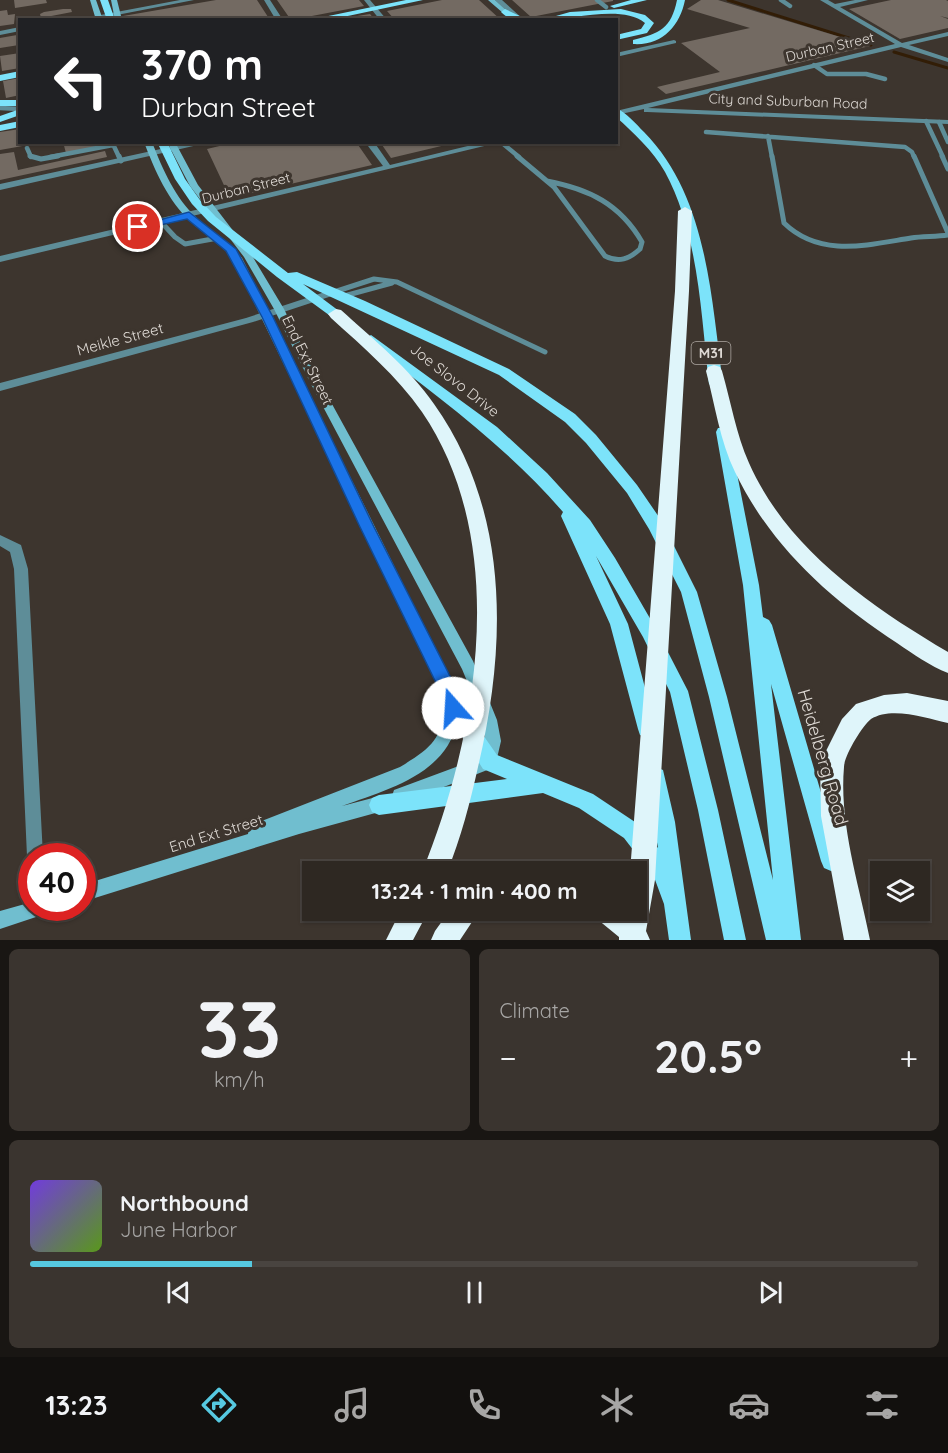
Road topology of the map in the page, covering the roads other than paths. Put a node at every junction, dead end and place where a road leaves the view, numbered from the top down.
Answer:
1 (93, 0) edge
2 (104, 0) edge
3 (114, 0) edge
4 (191, 0) edge
5 (267, 0) edge
6 (367, 0) edge
7 (419, 0) edge
8 (491, 0) edge
9 (498, 0) edge
10 (597, 0) edge
11 (643, 0) edge
12 (780, 0) edge
13 (823, 0) edge
14 (865, 0) edge
15 (680, 1) edge
16 (790, 6) dead end
17 (834, 6) junction
18 (375, 8) junction
19 (606, 8) junction
20 (505, 12) junction
21 (116, 17) edge
22 (561, 17) junction
23 (99, 18) edge
24 (279, 18) edge
25 (323, 18) edge
26 (382, 18) edge
27 (511, 18) edge
28 (517, 18) edge
29 (519, 18) edge
30 (556, 18) edge
31 (18, 29) edge
32 (0, 33) edge
33 (948, 34) edge
34 (618, 38) edge
35 (674, 42) dead end
36 (901, 45) junction
37 (618, 46) edge
38 (618, 55) edge
39 (948, 60) edge
40 (814, 65) junction
41 (18, 74) edge
42 (0, 78) edge
43 (885, 79) dead end
44 (718, 87) junction
45 (0, 103) edge
46 (18, 103) edge
47 (0, 108) edge
48 (620, 111) edge
49 (686, 111) junction
50 (18, 112) edge
51 (0, 119) edge
52 (926, 121) junction
53 (939, 122) junction
54 (948, 122) edge
55 (18, 124) edge
56 (0, 128) edge
57 (706, 132) dead end
58 (768, 136) junction
59 (948, 142) edge
60 (113, 144) edge
61 (149, 144) edge
62 (186, 144) edge
63 (370, 144) edge
64 (492, 144) edge
65 (497, 144) edge
66 (166, 146) edge
67 (27, 148) dead end
68 (153, 154) junction
69 (120, 161) junction
70 (388, 168) junction
71 (948, 169) edge
72 (547, 181) junction
73 (0, 187) edge
74 (213, 210) junction
75 (685, 211) junction
76 (189, 216) junction
77 (161, 222) junction
78 (948, 234) edge
79 (218, 238) junction
80 (248, 256) junction
81 (0, 259) edge
82 (397, 282) junction
83 (339, 294) junction
84 (280, 311) junction
85 (336, 314) junction
86 (266, 315) junction
87 (545, 352) dead end
88 (714, 371) junction
89 (0, 387) edge
90 (560, 498) junction
91 (0, 540) edge
92 (751, 585) junction
93 (948, 663) edge
94 (453, 708) junction
95 (948, 712) edge
96 (490, 762) junction
97 (541, 784) junction
98 (378, 805) junction
99 (33, 843) edge
100 (439, 861) edge
101 (159, 870) junction
102 (96, 890) edge
103 (675, 904) junction
104 (18, 914) edge
105 (0, 920) edge
106 (410, 921) edge
107 (458, 921) edge
108 (620, 921) edge
109 (399, 940) edge
110 (444, 940) edge
111 (632, 940) edge
112 (637, 940) edge
113 (680, 940) edge
114 (735, 940) edge
115 (777, 940) edge
116 (790, 940) edge
117 (856, 940) edge

1 - 23 street
2 - 21 main road
3 - 21 street
4 - 21 street
5 - 24 street
6 - 18 street
7 - 18 main road
8 - 20 street
9 - 29 street
10 - 19 lane
11 - 19 main road
12 - 16 lane
13 - 17 street
14 - 17 street
15 - 37 main road
17 - 36 street
18 - 25 main road
18 - 26 street
19 - 22 main road
20 - 27 main road
20 - 28 main road
21 - 23 street
22 - 30 main road
22 - 34 main road
31 - 32 street
33 - 36 street, Durban Street
35 - 38 street
36 - 39 street
36 - 40 street, Durban Street
40 - 43 lane
40 - 44 street, Durban Street
41 - 42 main road
44 - 48 street, Durban Street
44 - 49 street, Durban Street
45 - 46 main road
47 - 50 lane
48 - 49 street, City and Suburban Road
48 - 75 main road, M31
49 - 52 street, City and Suburban Road
50 - 51 main road
52 - 53 street, City and Suburban Road
52 - 71 lane
53 - 54 street, City and Suburban Road
53 - 59 lane
55 - 56 main road
57 - 58 lane
58 - 78 lane
58 - 78 lane
60 - 67 lane
60 - 69 lane
61 - 68 street, End Ext Street
62 - 66 street
63 - 70 street
64 - 70 street, Durban Street
65 - 72 lane
66 - 68 street
66 - 74 street, End Ext Street
66 - 85 main road, Joe Slovo Drive
68 - 69 street
68 - 76 street, End Ext Street
69 - 73 street
70 - 74 street, Durban Street
72 - 72 lane
74 - 76 street, Durban Street
74 - 80 street, End Ext Street
75 - 88 main road, M31
75 - 111 highway
76 - 77 street, Durban Street
76 - 79 street, End Ext Street
77 - 79 lane
77 - 81 street, Durban Street
79 - 86 street, End Ext Street
80 - 83 main road
80 - 84 street, End Ext Street
82 - 83 lane
82 - 83 lane
82 - 87 lane
83 - 84 street, Meikle Street
83 - 115 main road
84 - 86 street, Meikle Street
84 - 96 street, End Ext Street
85 - 90 main road, Joe Slovo Drive
85 - 100 highway
86 - 89 street, Meikle Street
86 - 94 street, End Ext Street
88 - 92 main road, M31
88 - 93 highway
90 - 103 main road
90 - 114 main road, Joe Slovo Drive
91 - 99 street
92 - 116 main road
92 - 117 main road, Heidelberg Road / M31
94 - 96 main road
94 - 101 street, End Ext Street
95 - 117 highway
96 - 97 main road
96 - 98 street, End Ext Street
97 - 98 main road
97 - 103 main road
98 - 101 street, End Ext Street
101 - 102 street
103 - 113 main road
104 - 105 street
106 - 109 highway
107 - 110 highway
108 - 112 highway

